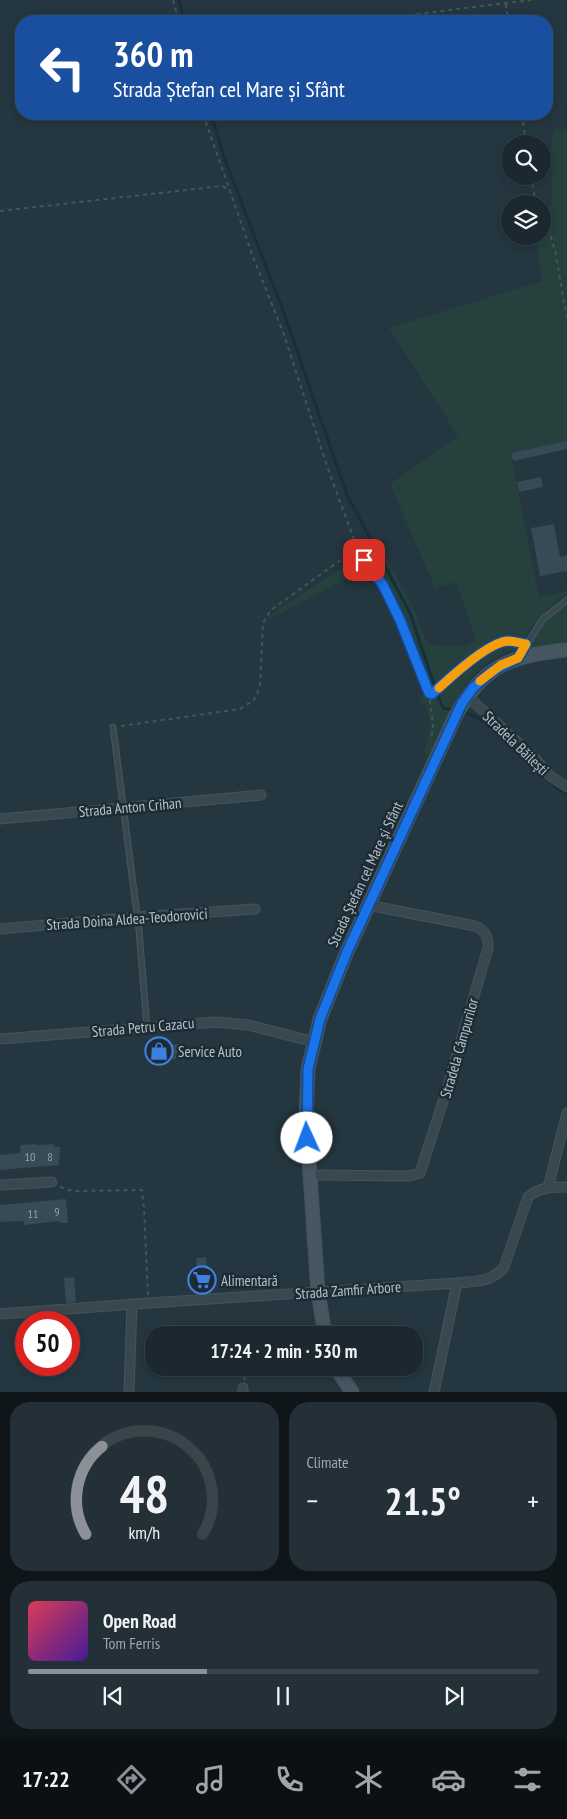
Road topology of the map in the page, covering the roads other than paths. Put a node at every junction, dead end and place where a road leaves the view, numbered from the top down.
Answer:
1 (357, 548) road end
2 (567, 600) edge
3 (526, 644) junction
4 (567, 650) edge
5 (518, 658) junction
6 (465, 700) junction
7 (113, 727) road end
8 (567, 787) edge
9 (261, 795) dead end
10 (125, 807) junction
11 (0, 819) edge
12 (368, 905) junction
13 (254, 909) dead end
14 (137, 917) junction
15 (0, 929) edge
16 (147, 1027) junction
17 (0, 1039) edge
18 (314, 1042) junction
19 (567, 1113) edge
20 (310, 1175) junction
21 (52, 1182) road end
22 (0, 1185) edge
23 (548, 1187) junction
24 (567, 1187) edge
25 (458, 1283) junction
26 (318, 1292) junction
27 (132, 1304) junction
28 (0, 1314) edge
29 (324, 1326) edge
30 (341, 1376) edge
31 (129, 1392) edge
32 (352, 1392) edge
33 (434, 1392) edge

1 - 3 lane
2 - 3 lane
3 - 5 lane
4 - 5 main road, Strada Ștefan cel Mare și Sfânt
5 - 6 main road, Strada Ștefan cel Mare și Sfânt
6 - 8 street, Stradela Băilești
6 - 12 main road, Strada Ștefan cel Mare și Sfânt
7 - 10 lane
9 - 10 street, Strada Anton Crihan
10 - 11 street, Strada Anton Crihan
10 - 14 lane
12 - 18 main road, Strada Ștefan cel Mare și Sfânt
12 - 20 street, Stradela Câmpurilor
13 - 14 street, Strada Doina Aldea-Teodorovici
14 - 15 street, Strada Doina Aldea-Teodorovici
14 - 16 lane
16 - 17 street, Strada Petru Cazacu
16 - 18 street, Strada Petru Cazacu
18 - 20 main road, Strada Ștefan cel Mare și Sfânt
19 - 23 street
20 - 26 main road, Strada Ștefan cel Mare și Sfânt
21 - 22 street
23 - 24 street
23 - 25 street, Strada Zamfir Arbore
25 - 26 street, Strada Zamfir Arbore
25 - 33 street
26 - 27 street, Strada Zamfir Arbore
26 - 29 main road, Strada Ștefan cel Mare și Sfânt
27 - 28 street, Strada Zamfir Arbore
27 - 31 street
30 - 32 main road

